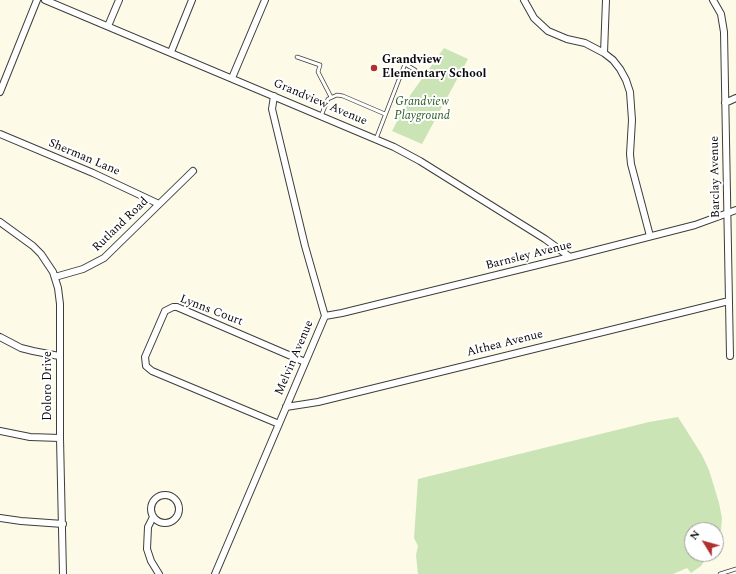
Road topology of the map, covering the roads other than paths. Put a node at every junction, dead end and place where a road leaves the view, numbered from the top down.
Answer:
1 (37, 0) edge
2 (45, 0) edge
3 (119, 0) edge
4 (192, 0) edge
5 (265, 0) edge
6 (524, 0) edge
7 (606, 0) edge
8 (713, 0) edge
9 (108, 26) junction
10 (171, 52) junction
11 (604, 53) junction
12 (297, 57) dead end
13 (415, 70) dead end
14 (232, 78) junction
15 (0, 92) edge
16 (274, 96) junction
17 (331, 97) junction
18 (736, 98) edge
19 (725, 103) junction
20 (385, 114) junction
21 (321, 116) junction
22 (0, 134) edge
23 (376, 139) junction
24 (193, 171) dead end
25 (159, 204) junction
26 (736, 210) edge
27 (728, 214) junction
28 (0, 222) edge
29 (650, 236) junction
30 (570, 257) junction
31 (55, 277) junction
32 (729, 301) junction
33 (733, 314) edge
34 (325, 316) junction
35 (0, 337) edge
36 (59, 356) junction
37 (730, 356) dead end
38 (305, 362) junction
39 (286, 407) junction
40 (279, 424) junction
41 (0, 431) edge
42 (60, 438) junction
43 (153, 516) junction
44 (0, 518) edge
45 (63, 524) junction
46 (736, 569) edge
47 (64, 574) edge
48 (159, 574) edge
49 (215, 574) edge
50 (720, 574) edge

1 - 15 street
2 - 9 street, Grandview Avenue
3 - 9 street
4 - 10 street
5 - 14 street
6 - 11 street
7 - 11 street
8 - 19 street, Barclay Avenue
9 - 10 street, Grandview Avenue
10 - 14 street, Grandview Avenue
11 - 29 street
12 - 17 lane
13 - 20 lane
14 - 16 street, Grandview Avenue
16 - 21 street, Grandview Avenue
16 - 34 street, Melvin Avenue
17 - 20 lane
17 - 21 lane
18 - 19 street
19 - 27 street, Barclay Avenue
20 - 23 lane
21 - 23 street, Grandview Avenue
22 - 25 street, Sherman Lane
23 - 30 street, Grandview Avenue
24 - 25 street, Rutland Road
25 - 31 street, Rutland Road
26 - 27 street, Barnsley Avenue
27 - 29 street, Barnsley Avenue
27 - 32 street, Barclay Avenue
28 - 31 street, Doloro Drive
29 - 30 street, Barnsley Avenue
30 - 34 street, Barnsley Avenue
31 - 36 street, Doloro Drive
32 - 33 street, Barclay Avenue
32 - 39 street, Althea Avenue
33 - 37 street, Barclay Avenue
34 - 38 street, Melvin Avenue
35 - 36 street
36 - 42 street, Doloro Drive
38 - 39 street, Melvin Avenue
38 - 40 street, Lynns Court
39 - 40 street, Melvin Avenue
40 - 49 street, Melvin Avenue
41 - 42 street
42 - 45 street, Doloro Drive
43 - 43 street
43 - 48 street
44 - 45 street
45 - 47 street, Doloro Drive
46 - 50 lane

